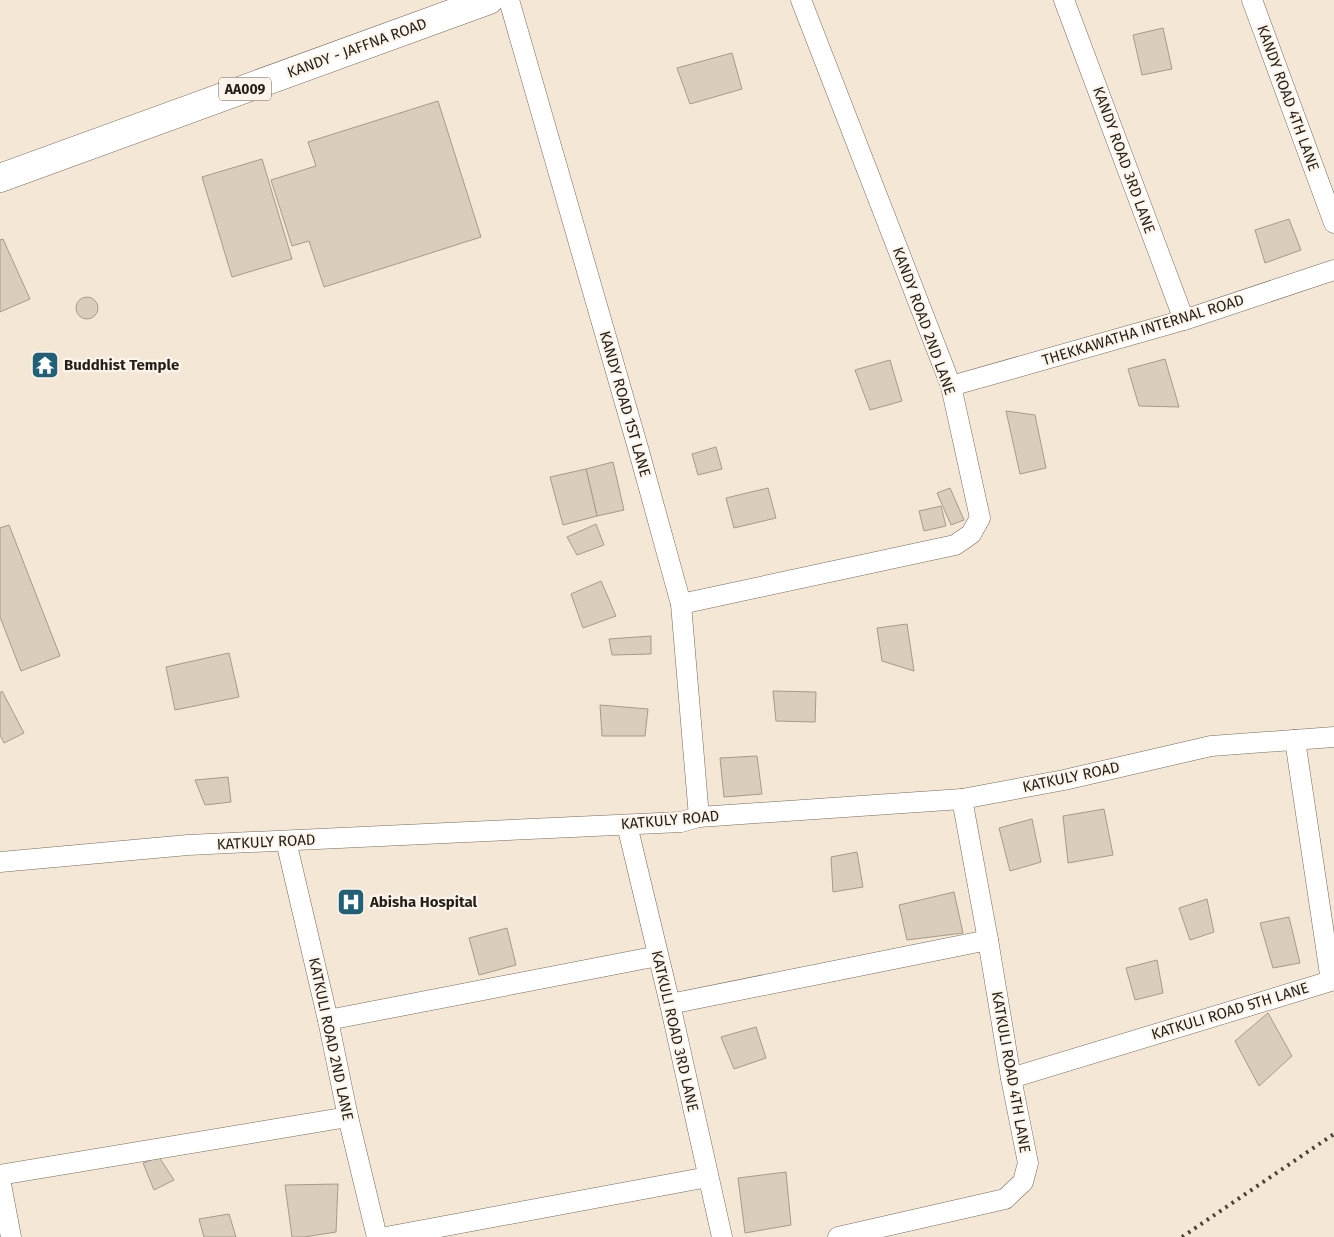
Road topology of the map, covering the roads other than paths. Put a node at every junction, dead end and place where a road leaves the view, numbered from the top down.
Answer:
1 (489, 0) edge
2 (509, 0) edge
3 (801, 0) edge
4 (1064, 0) edge
5 (1252, 0) edge
6 (0, 178) edge
7 (1334, 224) edge
8 (1334, 270) edge
9 (1184, 320) junction
10 (951, 386) junction
11 (681, 604) junction
12 (1334, 737) edge
13 (1295, 740) junction
14 (962, 799) junction
15 (699, 817) junction
16 (627, 824) junction
17 (286, 841) junction
18 (0, 862) edge
19 (988, 940) junction
20 (658, 956) junction
21 (670, 1004) junction
22 (328, 1020) junction
23 (1011, 1078) junction
24 (348, 1117) junction
25 (0, 1175) edge
26 (708, 1178) junction
27 (0, 1179) edge
28 (11, 1237) edge
29 (377, 1237) edge
30 (386, 1237) edge
31 (722, 1237) edge
32 (838, 1237) edge

1 - 6 highway, KANDY - JAFFNA ROAD / AA009
2 - 11 street, KANDY ROAD 1ST LANE
3 - 10 street, KANDY ROAD 2ND LANE
4 - 9 street, KANDY ROAD 3RD LANE
5 - 7 street, KANDY ROAD 4TH LANE
8 - 9 street, THEKKAWATHA INTERNAL ROAD
9 - 10 street, THEKKAWATHA INTERNAL ROAD
10 - 11 street, KANDY ROAD 2ND LANE
11 - 15 street, KANDY ROAD 1ST LANE
12 - 13 street, KATKULY ROAD
13 - 14 street, KATKULY ROAD
13 - 23 street, KATKULI ROAD 5TH LANE
14 - 15 street, KATKULY ROAD
14 - 19 street, KATKULI ROAD 4TH LANE
15 - 16 street, KATKULY ROAD
16 - 17 street, KATKULY ROAD
16 - 20 street, KATKULI ROAD 3RD LANE
17 - 18 street, KATKULY ROAD
17 - 22 street, KATKULI ROAD 2ND LANE
19 - 21 street
19 - 23 street, KATKULI ROAD 4TH LANE
20 - 21 street, KATKULI ROAD 3RD LANE
20 - 22 street
21 - 26 street, KATKULI ROAD 3RD LANE
22 - 24 street, KATKULI ROAD 2ND LANE
23 - 32 street, KATKULI ROAD 4TH LANE
24 - 25 street
24 - 29 street, KATKULI ROAD 2ND LANE
26 - 30 street
26 - 31 street, KATKULI ROAD 3RD LANE
27 - 28 street

